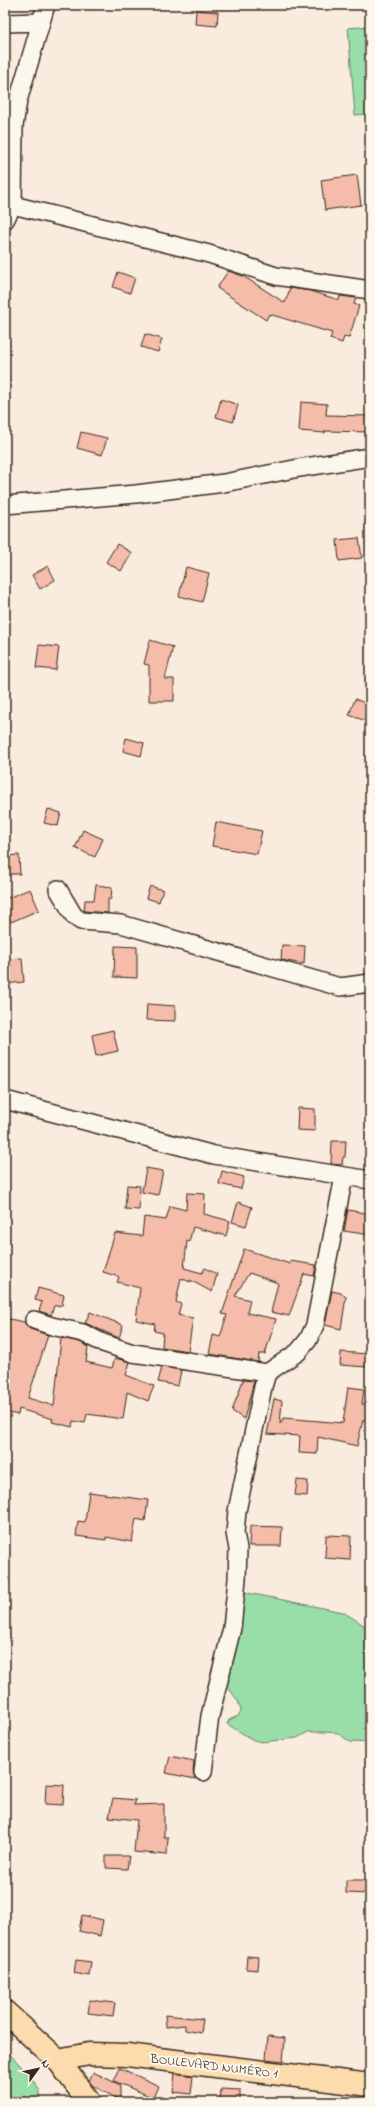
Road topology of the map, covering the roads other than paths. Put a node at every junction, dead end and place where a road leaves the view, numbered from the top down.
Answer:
1 (46, 5) edge
2 (40, 22) junction
3 (5, 23) edge
4 (13, 205) junction
5 (5, 220) edge
6 (370, 290) edge
7 (370, 457) edge
8 (5, 505) edge
9 (58, 889) dead end
10 (370, 983) edge
11 (5, 1100) edge
12 (344, 1176) junction
13 (370, 1180) edge
14 (34, 1320) dead end
15 (267, 1373) junction
16 (203, 1772) dead end
17 (5, 2012) edge
18 (58, 2060) junction
19 (370, 2085) edge
20 (89, 2102) edge

1 - 2 street
2 - 3 street
2 - 4 street
4 - 5 street
4 - 6 street
7 - 8 street
9 - 10 street
11 - 12 street
12 - 13 street
12 - 15 street
14 - 15 street
15 - 16 street
17 - 18 main road
18 - 19 main road, BOULEVARD NUMÉRO 1
18 - 20 main road

